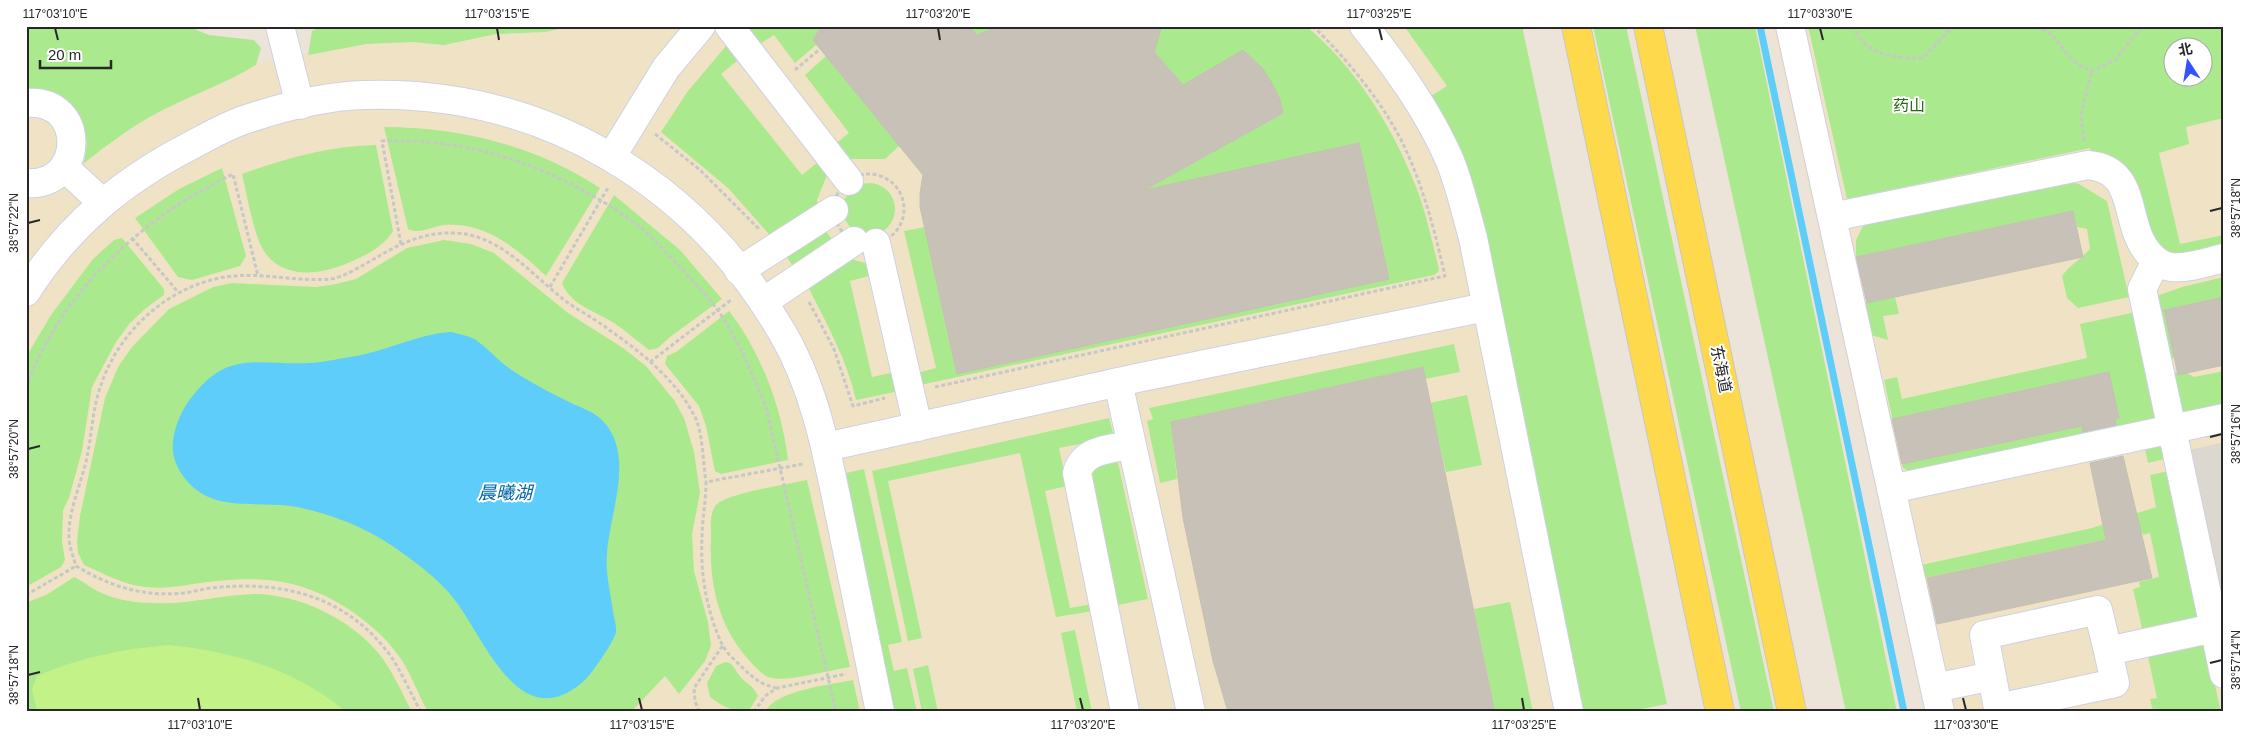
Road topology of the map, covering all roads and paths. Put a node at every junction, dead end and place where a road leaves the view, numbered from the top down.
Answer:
1 (280, 26) edge
2 (701, 26) edge
3 (729, 26) edge
4 (1313, 26) edge
5 (1364, 26) edge
6 (1576, 26) edge
7 (1648, 26) edge
8 (1790, 26) edge
9 (1854, 26) edge
10 (1953, 26) edge
11 (2036, 26) edge
12 (2142, 26) edge
13 (820, 49) dead end
14 (2092, 71) junction
15 (775, 86) junction
16 (26, 102) edge
17 (300, 105) junction
18 (660, 126) dead end
19 (617, 160) junction
20 (2088, 165) junction
21 (64, 167) junction
22 (849, 181) junction
23 (29, 186) edge
24 (600, 202) junction
25 (102, 203) junction
26 (834, 210) junction
27 (1832, 217) junction
28 (132, 238) junction
29 (865, 242) junction
30 (401, 244) junction
31 (774, 248) junction
32 (2224, 258) edge
33 (2156, 261) junction
34 (258, 276) junction
35 (796, 280) junction
36 (750, 286) junction
37 (550, 287) junction
38 (26, 292) edge
39 (178, 292) junction
40 (1486, 307) junction
41 (717, 311) junction
42 (650, 362) junction
43 (1118, 382) junction
44 (26, 387) edge
45 (910, 393) junction
46 (2224, 418) edge
47 (918, 426) junction
48 (2172, 429) junction
49 (1132, 445) junction
50 (827, 453) junction
51 (781, 468) junction
52 (706, 482) junction
53 (1891, 489) junction
54 (76, 566) junction
55 (26, 595) edge
56 (723, 645) junction
57 (2220, 650) edge
58 (2108, 652) junction
59 (871, 668) junction
60 (1992, 676) junction
61 (829, 678) junction
62 (777, 688) junction
63 (1937, 700) edge
64 (421, 712) edge
65 (700, 712) edge
66 (754, 712) edge
67 (836, 712) edge
68 (880, 712) edge
69 (1125, 712) edge
70 (1191, 712) edge
71 (1569, 712) edge
72 (1720, 712) edge
73 (1792, 712) edge

1 - 17 lane
2 - 19 lane
3 - 15 lane
4 - 45 path
5 - 40 lane
6 - 72 main road
7 - 73 main road, 东海道
8 - 27 lane
9 - 10 path
11 - 14 path
12 - 14 path
13 - 15 path
14 - 20 path
15 - 22 lane
16 - 21 lane
17 - 19 lane
17 - 25 lane
18 - 31 path
19 - 24 path
19 - 36 lane
20 - 27 lane
20 - 33 lane
21 - 23 lane
21 - 25 lane
22 - 26 path
22 - 29 path
24 - 30 path
24 - 37 path
24 - 41 path
25 - 38 lane
26 - 29 path
26 - 31 lane
27 - 53 lane
28 - 34 path
28 - 39 path
28 - 44 path
29 - 35 lane
29 - 45 lane
30 - 34 path
30 - 37 path
31 - 36 lane
32 - 33 lane
33 - 48 lane
34 - 39 path
35 - 36 lane
35 - 45 path
36 - 41 path
36 - 50 lane
37 - 42 path
39 - 54 path
40 - 43 lane
40 - 71 lane
41 - 42 path
41 - 51 path
42 - 52 path
43 - 47 lane
43 - 49 lane
45 - 47 lane
46 - 48 lane
47 - 50 lane
48 - 53 lane
48 - 57 lane
49 - 69 lane
49 - 70 lane
50 - 51 path
50 - 59 lane
51 - 52 path
51 - 61 path
52 - 56 path
53 - 63 lane
54 - 55 path
54 - 64 path
56 - 62 path
56 - 65 path
57 - 58 lane
58 - 60 lane
58 - 60 lane
59 - 61 path
59 - 68 lane
60 - 63 lane
61 - 62 path
61 - 67 path
62 - 66 path

